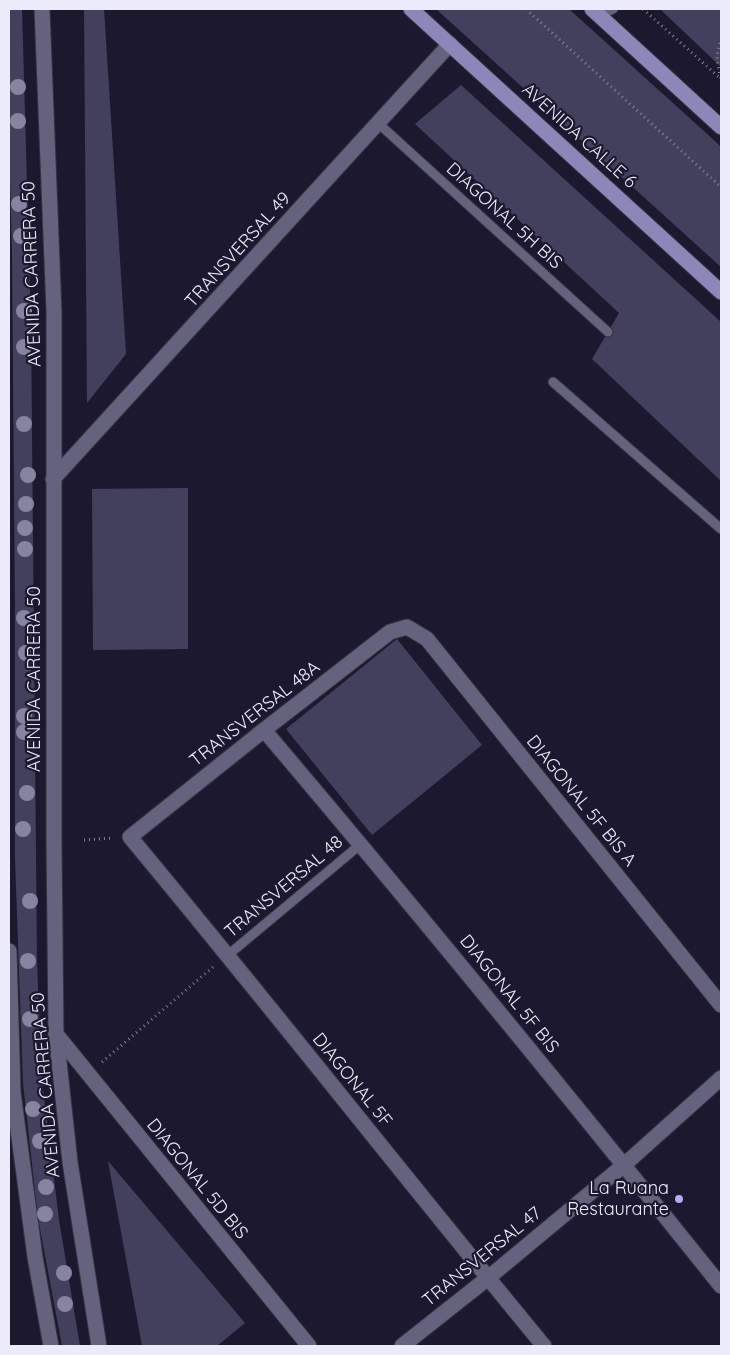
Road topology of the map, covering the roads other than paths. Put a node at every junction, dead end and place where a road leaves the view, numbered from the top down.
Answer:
1 (42, 9) edge
2 (411, 9) edge
3 (601, 11) edge
4 (450, 44) junction
5 (379, 124) junction
6 (721, 127) edge
7 (721, 292) edge
8 (608, 332) dead end
9 (553, 382) dead end
10 (53, 479) junction
11 (721, 529) edge
12 (407, 627) joint
13 (264, 730) junction
14 (130, 837) joint
15 (361, 844) junction
16 (9, 951) edge
17 (228, 955) junction
18 (721, 1005) edge
19 (56, 1034) junction
20 (721, 1078) edge
21 (624, 1165) junction
22 (488, 1278) junction
23 (721, 1286) edge
24 (51, 1346) edge
25 (99, 1346) edge
26 (309, 1346) edge
27 (402, 1346) edge
28 (544, 1346) edge

1 - 10 street, AVENIDA CARRERA 50
2 - 4 main road, AVENIDA CALLE 6
3 - 6 main road
4 - 5 street, TRANSVERSAL 49
4 - 7 main road, AVENIDA CALLE 6
5 - 8 lane, DIAGONAL 5H BIS
5 - 10 street, TRANSVERSAL 49
9 - 11 lane
10 - 19 street, AVENIDA CARRERA 50
12 - 13 street, TRANSVERSAL 48A
12 - 18 street, DIAGONAL 5F BIS A
13 - 14 street, TRANSVERSAL 48A
13 - 15 street, DIAGONAL 5F BIS
14 - 17 street, DIAGONAL 5F
15 - 17 lane, TRANSVERSAL 48
15 - 21 street, DIAGONAL 5F BIS
16 - 24 street, AVENIDA CARRERA 50
17 - 22 street, DIAGONAL 5F
19 - 25 street, AVENIDA CARRERA 50
19 - 26 street, DIAGONAL 5D BIS
20 - 21 street, TRANSVERSAL 47
21 - 22 street, TRANSVERSAL 47
21 - 23 street, DIAGONAL 5F BIS
22 - 27 street, TRANSVERSAL 47
22 - 28 street, DIAGONAL 5F

